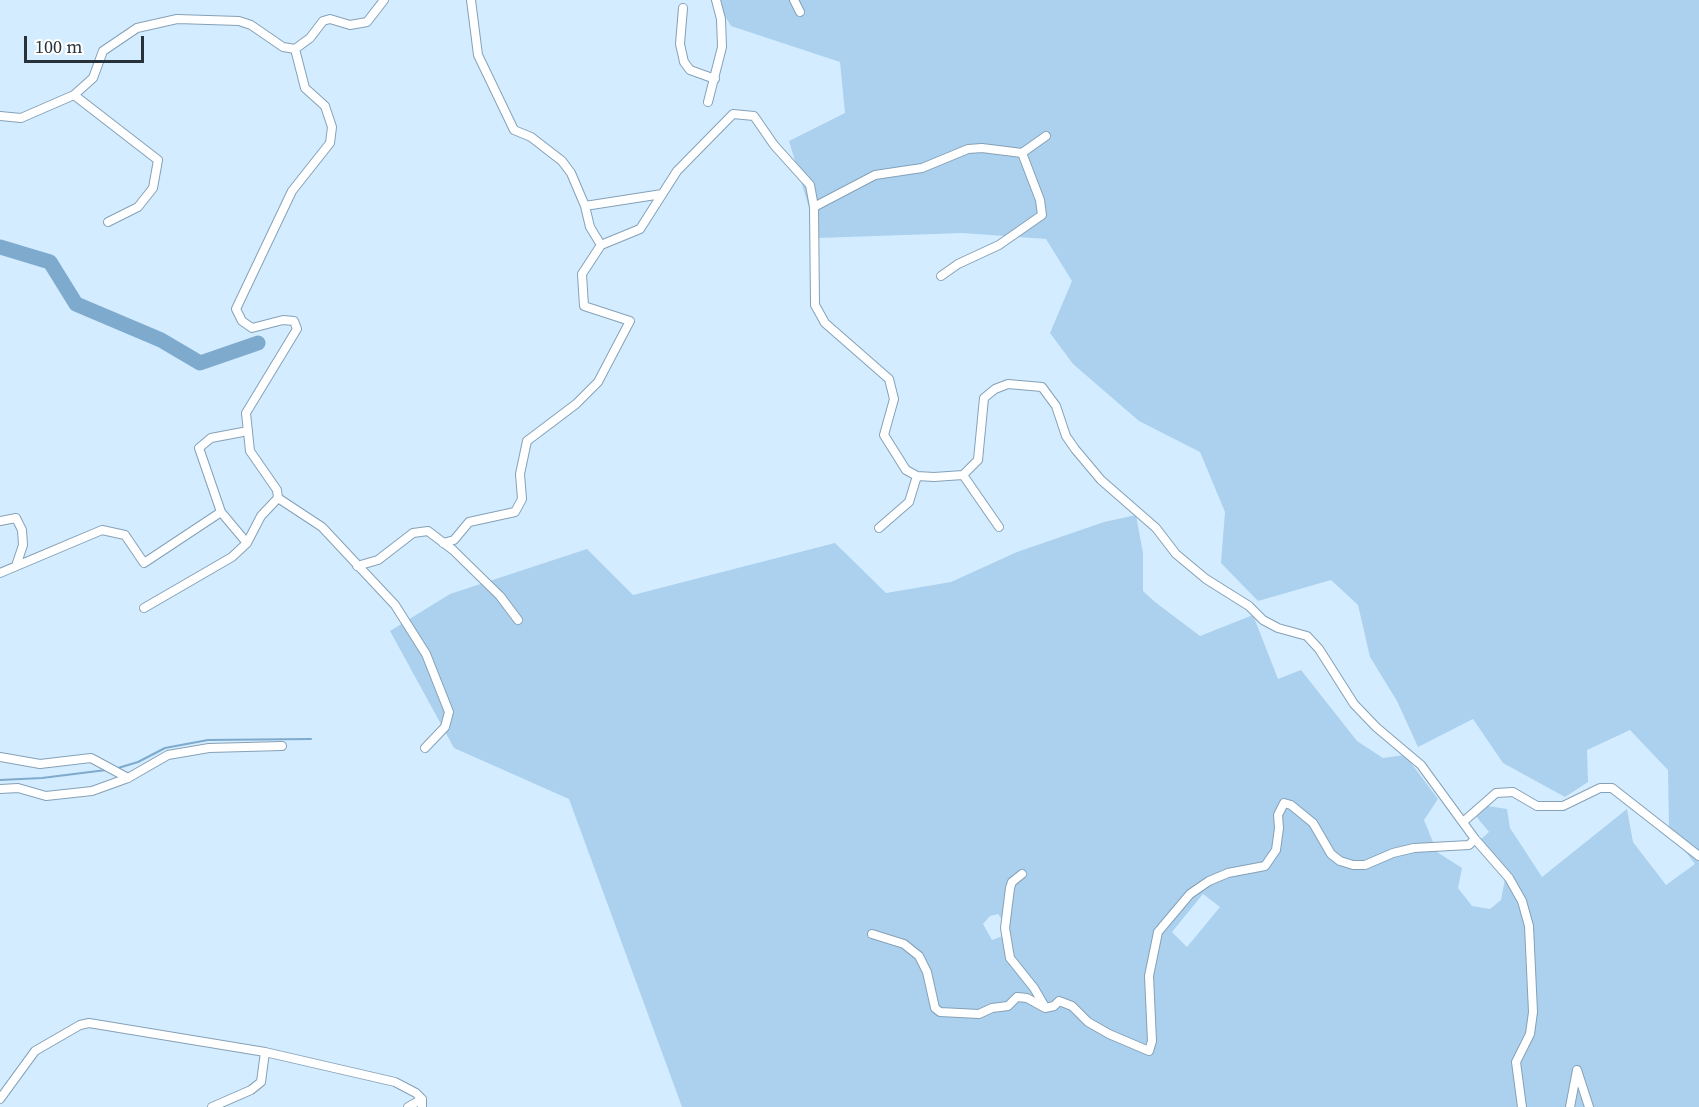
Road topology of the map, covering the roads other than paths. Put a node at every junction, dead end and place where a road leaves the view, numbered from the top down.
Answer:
1 (384, 0) edge
2 (471, 0) edge
3 (716, 0) edge
4 (794, 0) edge
5 (683, 8) dead end
6 (800, 12) dead end
7 (295, 49) junction
8 (715, 79) junction
9 (74, 95) junction
10 (708, 102) dead end
11 (0, 116) edge
12 (1046, 136) dead end
13 (1022, 153) junction
14 (662, 194) junction
15 (585, 206) junction
16 (814, 207) junction
17 (108, 222) dead end
18 (601, 245) junction
19 (941, 276) dead end
20 (248, 431) junction
21 (963, 475) junction
22 (917, 476) junction
23 (278, 498) junction
24 (221, 512) junction
25 (0, 521) edge
26 (999, 526) dead end
27 (879, 528) dead end
28 (247, 543) junction
29 (443, 543) junction
30 (16, 566) junction
31 (357, 566) junction
32 (0, 573) edge
33 (144, 608) dead end
34 (518, 620) dead end
35 (282, 746) dead end
36 (425, 748) dead end
37 (0, 757) edge
38 (128, 777) junction
39 (0, 789) edge
40 (1463, 822) junction
41 (1475, 839) junction
42 (1699, 856) edge
43 (1022, 874) dead end
44 (872, 934) dead end
45 (1045, 1008) junction
46 (265, 1052) junction
47 (0, 1099) edge
48 (422, 1103) edge
49 (212, 1107) edge
50 (408, 1107) edge
51 (1522, 1107) edge
52 (1570, 1107) edge
53 (1589, 1107) edge

1 - 7 street
2 - 15 street
3 - 8 street
4 - 6 street
5 - 8 street
7 - 9 street
7 - 20 street
8 - 10 street
9 - 11 street
9 - 17 street
12 - 13 street
13 - 16 street
13 - 19 street
14 - 15 street
14 - 16 street
14 - 18 street
15 - 18 street
16 - 22 street
18 - 29 street
20 - 23 street
20 - 24 street
21 - 22 street
21 - 26 street
21 - 40 street
22 - 27 street
23 - 28 street
23 - 31 street
24 - 28 street
24 - 30 street
25 - 30 street
28 - 33 street
29 - 31 street
29 - 34 street
30 - 32 street
31 - 36 street
35 - 38 street
37 - 38 street
38 - 39 street
40 - 41 street
40 - 42 street
41 - 45 street
41 - 51 street
43 - 45 street
44 - 45 street
46 - 47 street
46 - 48 street
46 - 49 street
48 - 50 street
52 - 53 street

